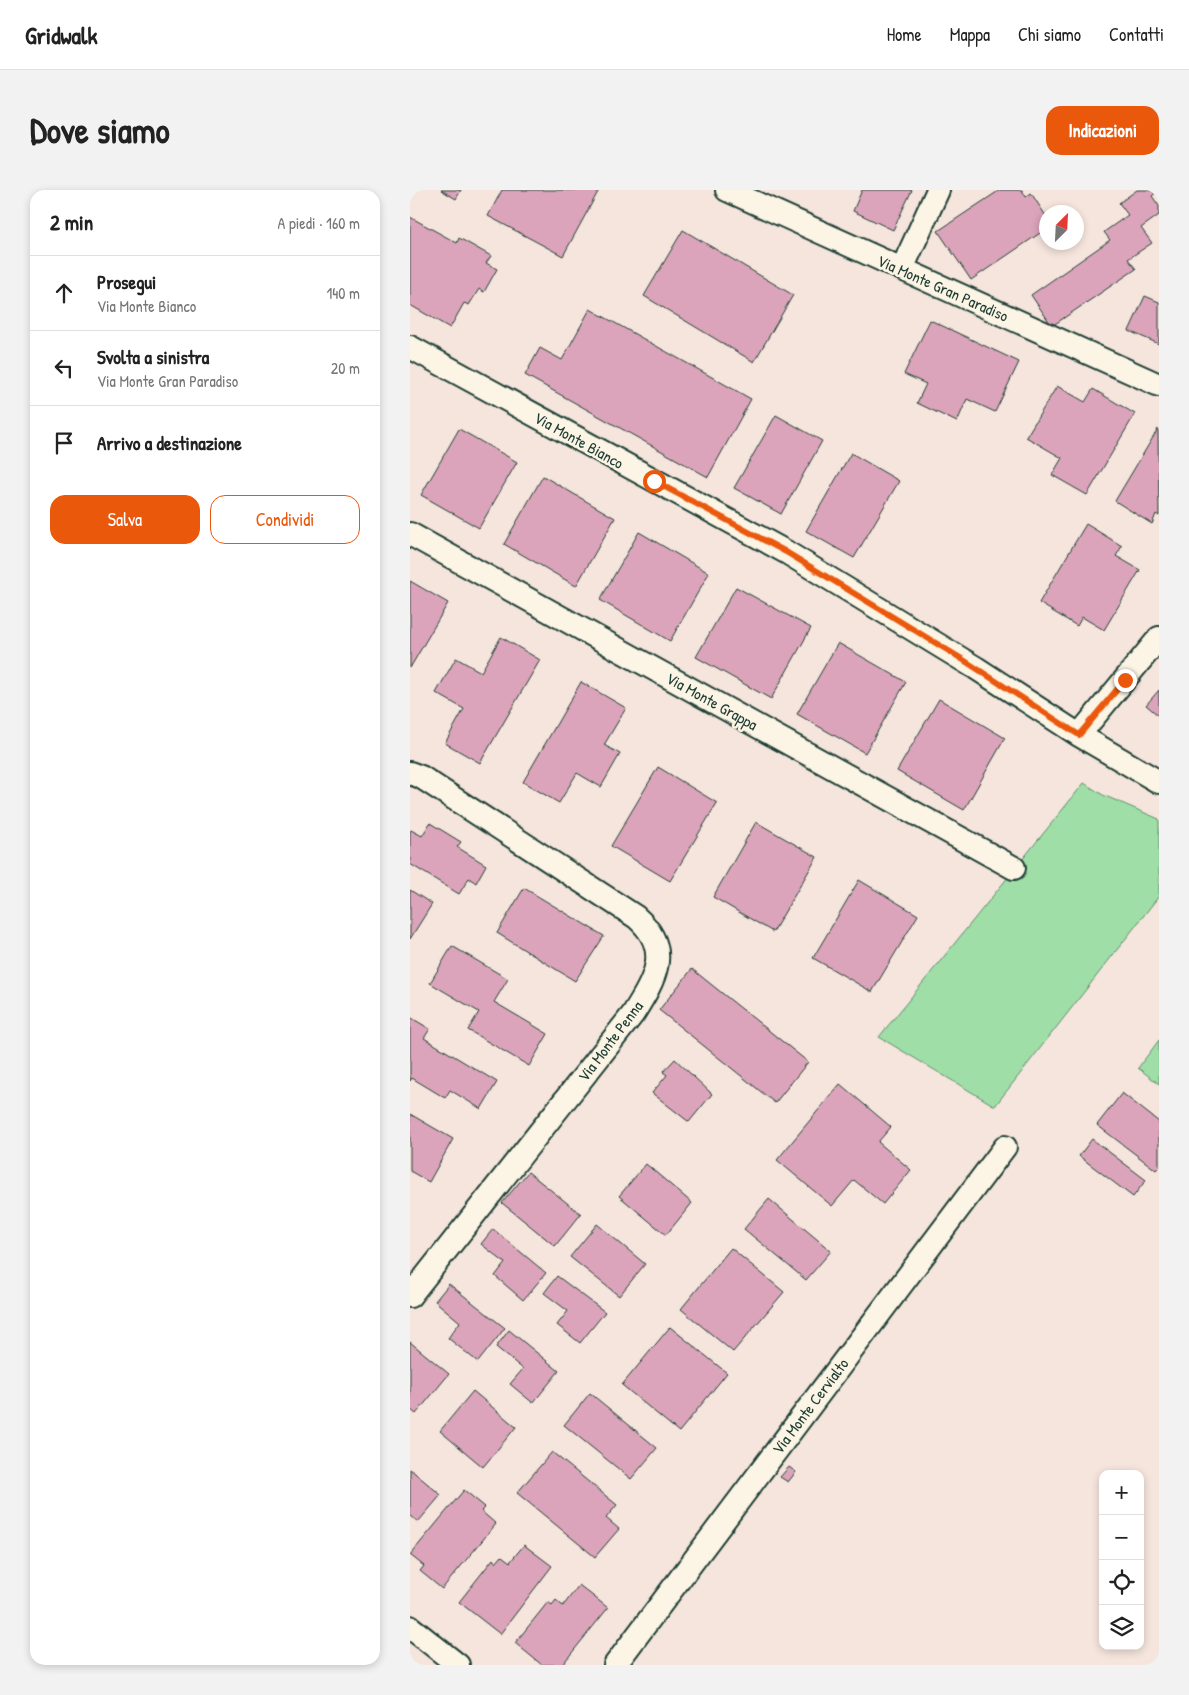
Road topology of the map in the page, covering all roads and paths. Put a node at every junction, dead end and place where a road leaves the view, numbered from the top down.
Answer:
1 (727, 190) edge
2 (938, 190) edge
3 (902, 269) junction
4 (410, 346) edge
5 (1159, 385) edge
6 (410, 534) edge
7 (1159, 638) edge
8 (1079, 735) junction
9 (410, 773) edge
10 (1159, 782) edge
11 (1014, 868) dead end
12 (1006, 1147) dead end
13 (410, 1296) edge
14 (410, 1628) edge
15 (458, 1665) edge
16 (615, 1665) edge

1 - 3 street, Via Monte Gran Paradiso
2 - 3 street
3 - 5 street, Via Monte Gran Paradiso
4 - 8 street, Via Monte Bianco
6 - 11 street, Via Monte Grappa
7 - 8 street
8 - 10 street, Via Monte Bianco
9 - 13 street, Via Monte Penna
12 - 16 street, Via Monte Cervialto
14 - 15 street

